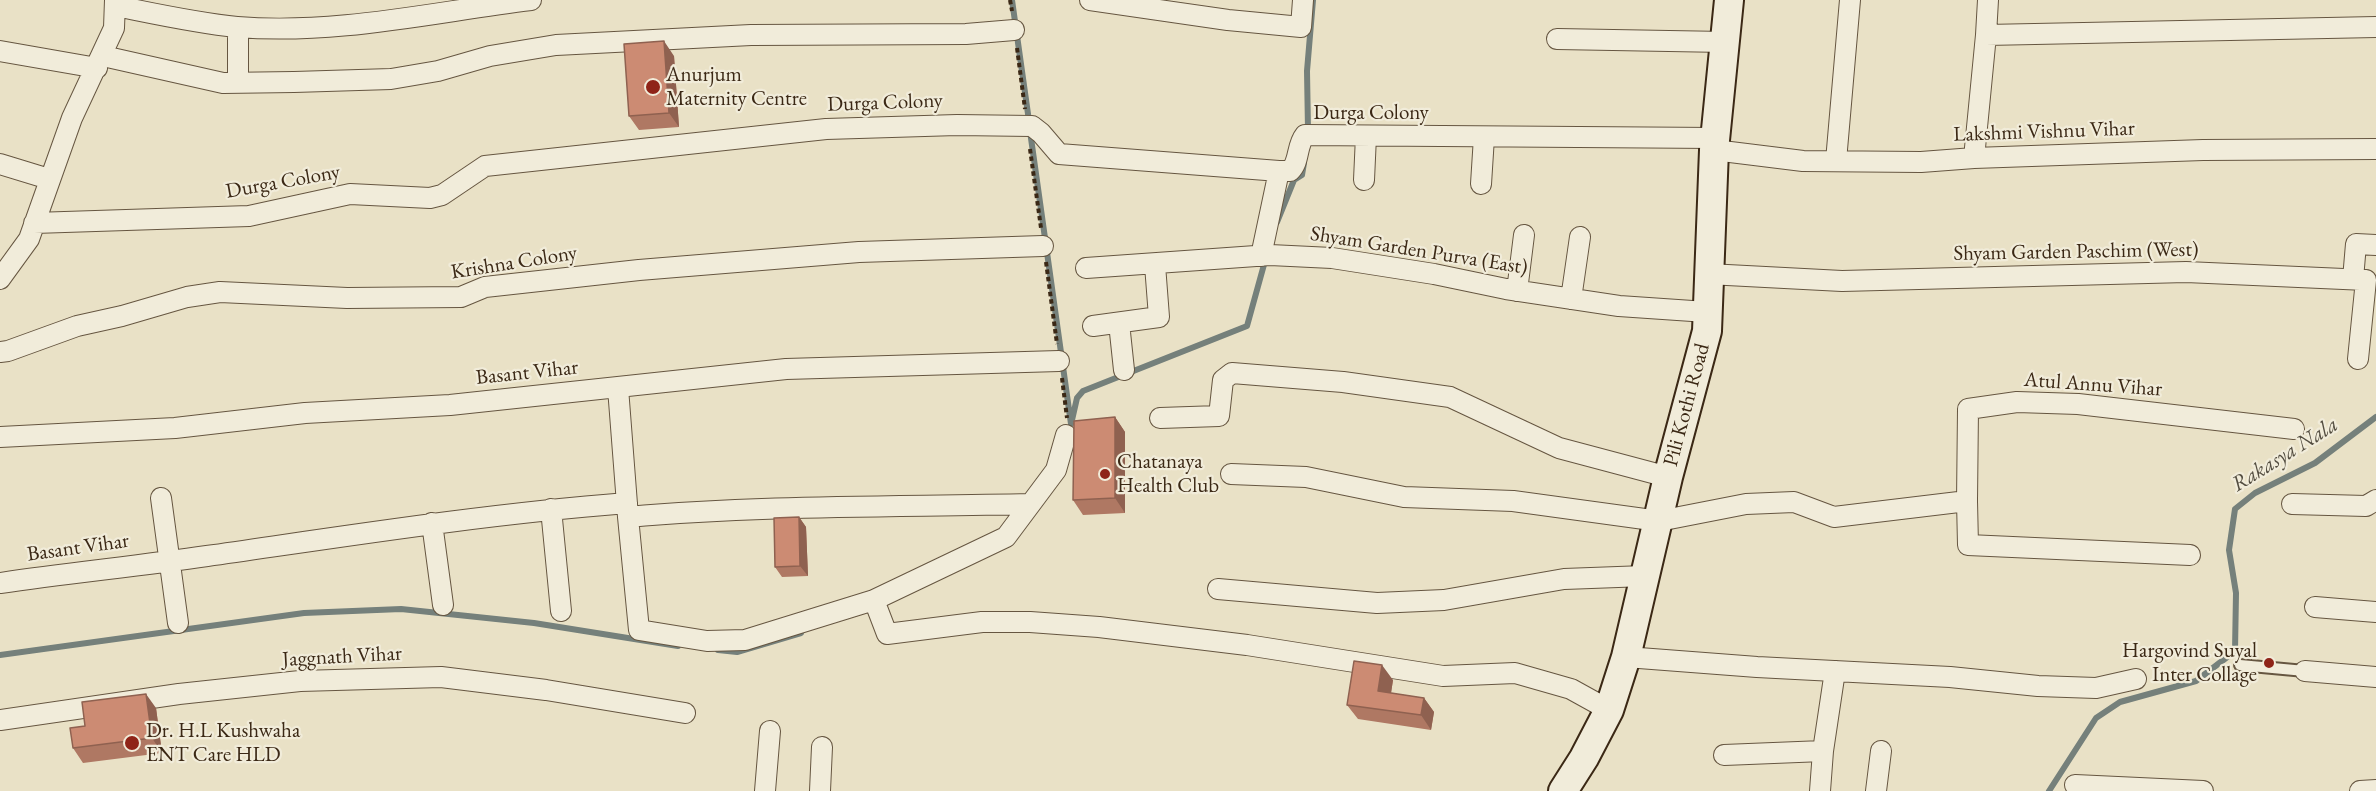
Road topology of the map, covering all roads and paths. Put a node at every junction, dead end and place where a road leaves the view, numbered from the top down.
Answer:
1 (531, 0) edge
2 (1090, 0) edge
3 (1304, 0) edge
4 (1729, 0) edge
5 (1850, 0) edge
6 (1988, 0) edge
7 (115, 3) edge
8 (238, 27) junction
9 (2376, 27) edge
10 (1014, 30) joint
11 (1986, 35) junction
12 (1557, 39) dead end
13 (1725, 42) junction
14 (0, 51) edge
15 (100, 62) junction
16 (238, 83) junction
17 (1027, 125) junction
18 (1366, 136) junction
19 (1484, 137) junction
20 (1714, 144) junction
21 (2376, 149) edge
22 (1974, 158) junction
23 (1836, 161) junction
24 (0, 164) edge
25 (1279, 171) junction
26 (49, 179) junction
27 (1364, 180) dead end
28 (1481, 184) dead end
29 (34, 223) junction
30 (1524, 235) dead end
31 (1580, 237) dead end
32 (2376, 245) edge
33 (1043, 246) junction
34 (1261, 256) junction
35 (1155, 265) junction
36 (1086, 268) dead end
37 (1708, 274) junction
38 (1, 275) edge
39 (2353, 279) junction
40 (1516, 291) junction
41 (1571, 299) junction
42 (1707, 312) junction
43 (1119, 323) junction
44 (1093, 326) dead end
45 (0, 352) edge
46 (2358, 359) dead end
47 (1059, 361) junction
48 (1124, 370) dead end
49 (618, 388) junction
50 (1160, 418) dead end
51 (2294, 429) dead end
52 (1066, 435) joint
53 (0, 437) edge
54 (1231, 474) dead end
55 (1668, 477) junction
56 (161, 498) dead end
57 (2376, 500) edge
58 (1967, 501) junction
59 (1030, 504) junction
60 (2292, 504) dead end
61 (551, 509) junction
62 (627, 510) junction
63 (1659, 520) junction
64 (432, 523) junction
65 (2190, 555) dead end
66 (171, 560) junction
67 (1645, 576) junction
68 (0, 583) edge
69 (1218, 589) dead end
70 (874, 600) junction
71 (443, 605) dead end
72 (2314, 607) dead end
73 (561, 611) dead end
74 (2376, 612) edge
75 (178, 623) dead end
76 (1626, 657) junction
77 (2240, 665) dead end
78 (1835, 671) junction
79 (2305, 671) joint
80 (2376, 677) edge
81 (2136, 680) dead end
82 (1609, 710) junction
83 (685, 713) dead end
84 (0, 720) edge
85 (770, 731) dead end
86 (822, 747) dead end
87 (1823, 751) junction
88 (1881, 751) dead end
89 (1724, 755) dead end
90 (2075, 785) dead end
91 (2376, 790) edge
92 (765, 791) edge
93 (819, 791) edge
94 (1563, 791) edge
95 (1820, 791) edge
96 (1876, 791) edge
97 (2203, 791) edge
98 (2360, 791) edge

1 - 8 street
2 - 3 street
4 - 13 street, Pili Kothi Road
5 - 23 street
6 - 11 street
7 - 8 street
7 - 15 street
8 - 16 street
9 - 11 street
10 - 16 street
10 - 17 path
11 - 22 street
12 - 13 street
13 - 20 street, Pili Kothi Road
14 - 15 street
15 - 16 street
15 - 26 street
17 - 25 street
17 - 29 street, Durga Colony
17 - 33 path
18 - 19 street, Durga Colony
18 - 25 street, Durga Colony
18 - 27 street
19 - 20 street, Durga Colony
19 - 28 street
20 - 23 street, Lakshmi Vishnu Vihar
20 - 37 street, Pili Kothi Road
21 - 22 street, Lakshmi Vishnu Vihar
22 - 23 street, Lakshmi Vishnu Vihar
24 - 26 street
25 - 34 street
26 - 29 street
29 - 38 street
30 - 40 street
31 - 41 street
32 - 39 street
33 - 45 street, Krishna Colony
33 - 47 path
34 - 35 street, Shyam Garden Purva (East)
34 - 40 street, Shyam Garden Purva (East)
35 - 36 street, Shyam Garden Purva (East)
35 - 43 street
37 - 39 street, Shyam Garden Paschim (West)
37 - 42 street, Pili Kothi Road
39 - 46 street
40 - 41 street, Shyam Garden Purva (East)
41 - 42 street, Shyam Garden Purva (East)
42 - 55 street, Pili Kothi Road
43 - 44 street
43 - 48 street
47 - 49 street, Basant Vihar
47 - 52 path
49 - 53 street, Basant Vihar
49 - 62 street
50 - 55 street
51 - 58 street, Atul Annu Vihar
52 - 59 street
54 - 63 street
55 - 63 street, Pili Kothi Road
56 - 66 street
57 - 60 street
58 - 63 street
58 - 65 street
59 - 62 street, Basant Vihar
59 - 70 street
61 - 62 street, Basant Vihar
61 - 64 street, Basant Vihar
61 - 73 street
62 - 70 street
63 - 67 street, Pili Kothi Road
64 - 66 street, Basant Vihar
64 - 71 street
66 - 68 street, Basant Vihar
66 - 75 street
67 - 69 street
67 - 76 street, Pili Kothi Road
70 - 82 street
72 - 74 street
76 - 78 street
76 - 82 street, Pili Kothi Road
77 - 79 lane
78 - 81 street
78 - 87 street
79 - 80 street
82 - 94 street, Pili Kothi Road
83 - 84 street, Jaggnath Vihar
85 - 92 street
86 - 93 street
87 - 89 street
87 - 95 street
88 - 96 street
90 - 97 street
91 - 98 street

